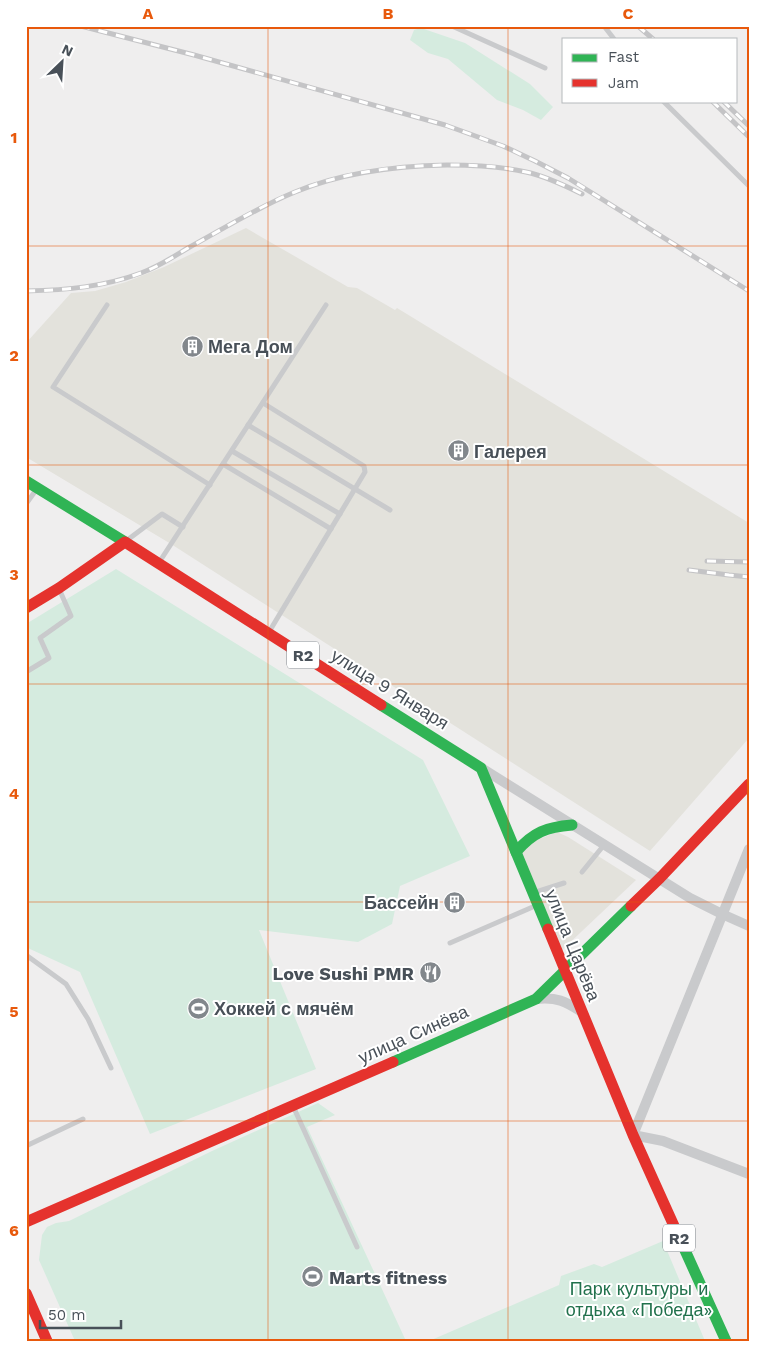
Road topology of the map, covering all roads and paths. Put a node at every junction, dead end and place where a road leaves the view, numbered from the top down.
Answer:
1 (452, 26) edge
2 (604, 26) edge
3 (613, 38) edge
4 (545, 68) dead end
5 (664, 102) edge
6 (749, 186) edge
7 (107, 305) dead end
8 (326, 306) dead end
9 (263, 403) junction
10 (248, 425) junction
11 (232, 451) junction
12 (223, 464) junction
13 (26, 481) edge
14 (210, 485) junction
15 (38, 488) junction
16 (354, 490) junction
17 (26, 504) edge
18 (390, 510) dead end
19 (340, 514) junction
20 (183, 526) junction
21 (331, 529) junction
22 (125, 542) junction
23 (159, 563) junction
24 (59, 588) junction
25 (26, 608) edge
26 (268, 633) junction
27 (26, 672) edge
28 (481, 768) junction
29 (749, 784) edge
30 (572, 825) junction
31 (604, 845) junction
32 (749, 849) edge
33 (516, 852) junction
34 (582, 872) dead end
35 (660, 878) junction
36 (564, 883) dead end
37 (533, 893) junction
38 (538, 905) junction
39 (722, 914) junction
40 (749, 926) edge
41 (450, 943) dead end
42 (26, 955) edge
43 (565, 970) junction
44 (536, 999) junction
45 (582, 1013) junction
46 (110, 1068) dead end
47 (293, 1105) junction
48 (83, 1119) dead end
49 (633, 1135) junction
50 (26, 1146) edge
51 (749, 1174) edge
52 (26, 1222) edge
53 (356, 1247) dead end
54 (26, 1293) edge
55 (48, 1341) edge
56 (726, 1341) edge

1 - 4 lane
2 - 3 lane
5 - 6 lane
7 - 14 lane
8 - 9 lane
9 - 10 lane
9 - 16 lane
10 - 11 lane
10 - 16 lane
11 - 12 lane
11 - 19 lane
12 - 14 lane
12 - 21 lane
13 - 15 main road, улица 9 Января
14 - 20 lane
15 - 17 lane
15 - 22 main road, улица 9 Января
16 - 18 lane
16 - 19 lane
19 - 21 lane
20 - 22 lane
20 - 23 lane
21 - 26 lane
22 - 23 main road, улица 9 Января / R2
22 - 24 main road
23 - 26 main road, улица 9 Января / R2
24 - 25 main road
24 - 27 lane
26 - 28 main road, улица 9 Января / R2
28 - 30 street, улица 9 Января
28 - 33 main road, улица Царёва / R2
29 - 35 main road, улица Синёва
30 - 31 street, улица 9 Января
30 - 33 main road
31 - 34 lane
31 - 35 street, улица 9 Января
32 - 39 street
33 - 37 main road, улица Царёва / R2
35 - 39 street, улица 9 Января
35 - 43 main road, улица Синёва
36 - 37 lane
37 - 38 main road, улица Царёва / R2
38 - 41 lane
38 - 43 main road, улица Царёва / R2
39 - 40 street, улица 9 Января
39 - 49 street
42 - 46 lane
43 - 44 main road, улица Синёва
43 - 45 main road, улица Царёва / R2
44 - 45 street
44 - 47 main road, улица Синёва
45 - 49 main road, улица Царёва / R2
47 - 52 main road, улица Синёва
47 - 53 lane
48 - 50 lane
49 - 51 street
49 - 56 main road, улица Царёва / R2
54 - 55 main road

